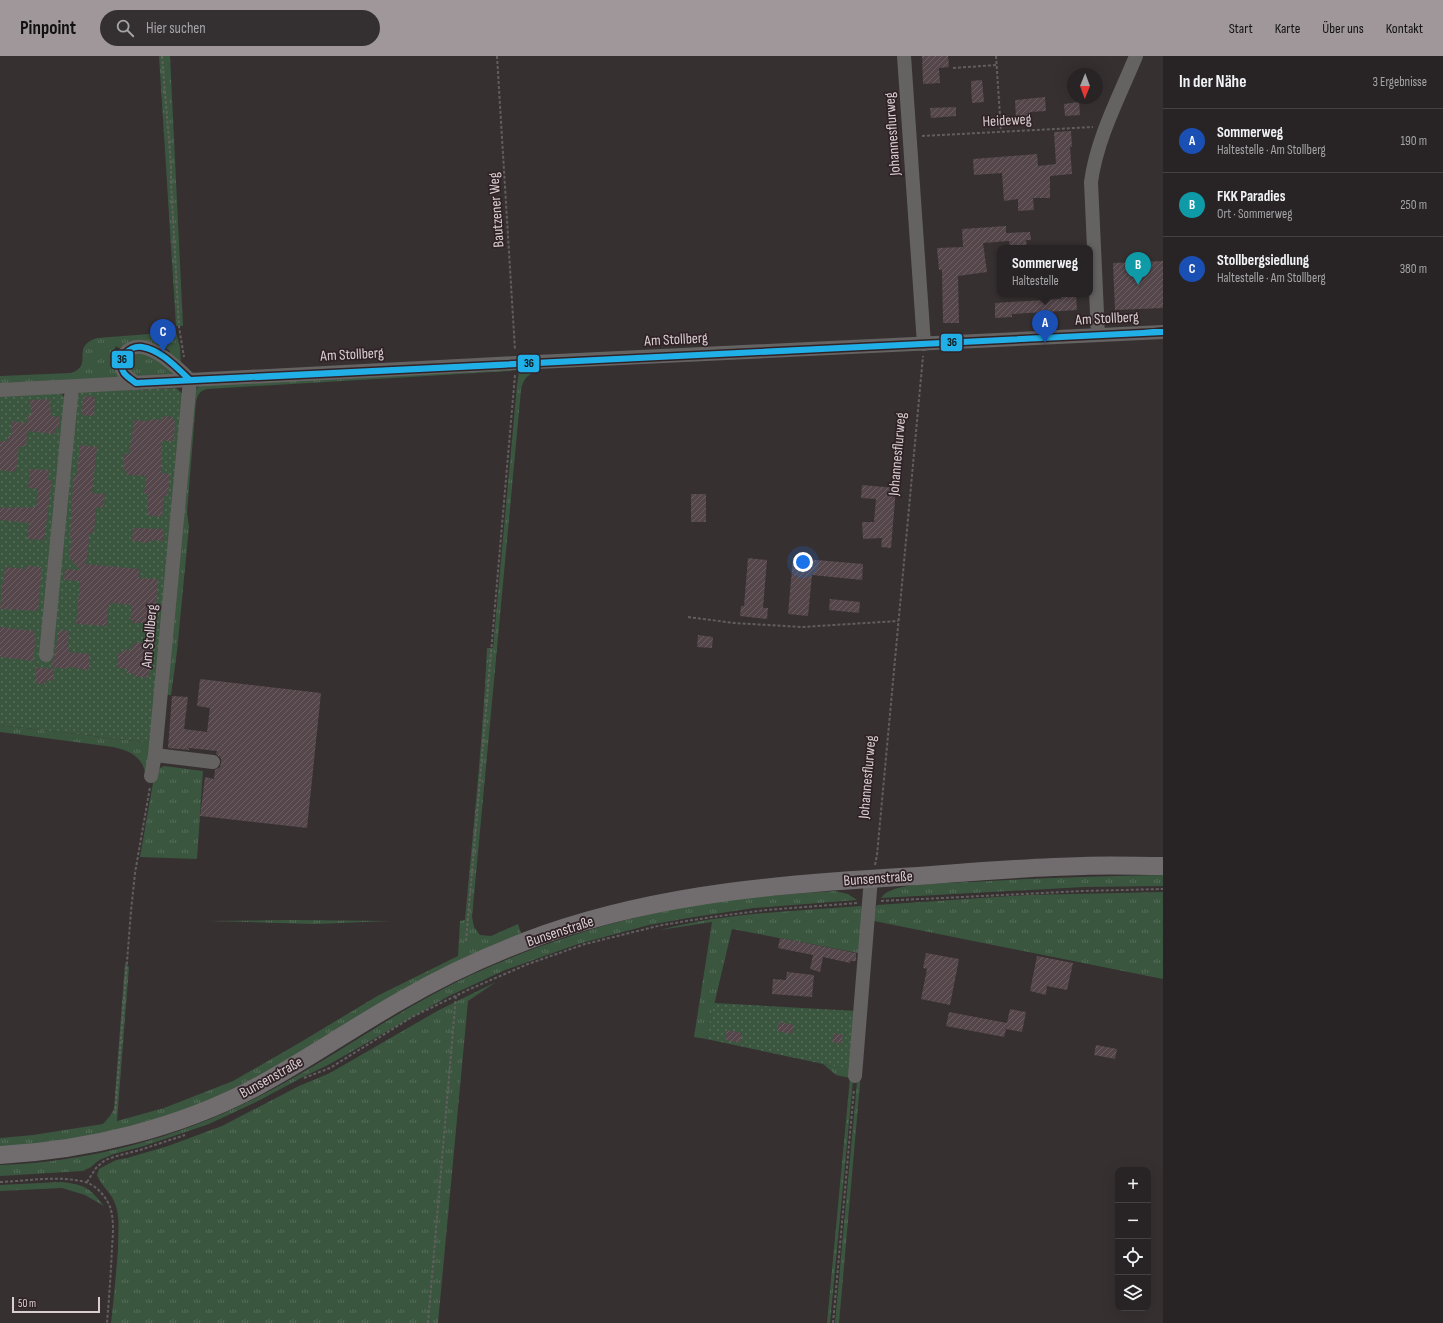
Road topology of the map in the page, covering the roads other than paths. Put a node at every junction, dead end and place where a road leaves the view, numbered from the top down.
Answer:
1 (904, 56) edge
2 (1136, 56) edge
3 (1163, 332) edge
4 (1098, 335) junction
5 (924, 344) junction
6 (186, 376) junction
7 (136, 383) junction
8 (72, 387) junction
9 (0, 390) edge
10 (46, 655) dead end
11 (155, 755) junction
12 (214, 762) dead end
13 (152, 776) road end
14 (1163, 866) edge
15 (872, 874) junction
16 (855, 1076) road end
17 (0, 1155) edge

1 - 5 street, Johannesflurweg
2 - 4 street
3 - 4 street, Am Stollberg
4 - 5 street, Am Stollberg
5 - 6 street, Am Stollberg
6 - 7 street, Am Stollberg
6 - 7 street
6 - 11 street, Am Stollberg
7 - 8 street, Am Stollberg
8 - 9 street, Am Stollberg
8 - 10 street
11 - 12 street
11 - 13 street, Am Stollberg
14 - 15 main road, Bunsenstraße
15 - 16 street
15 - 17 main road, Bunsenstraße

